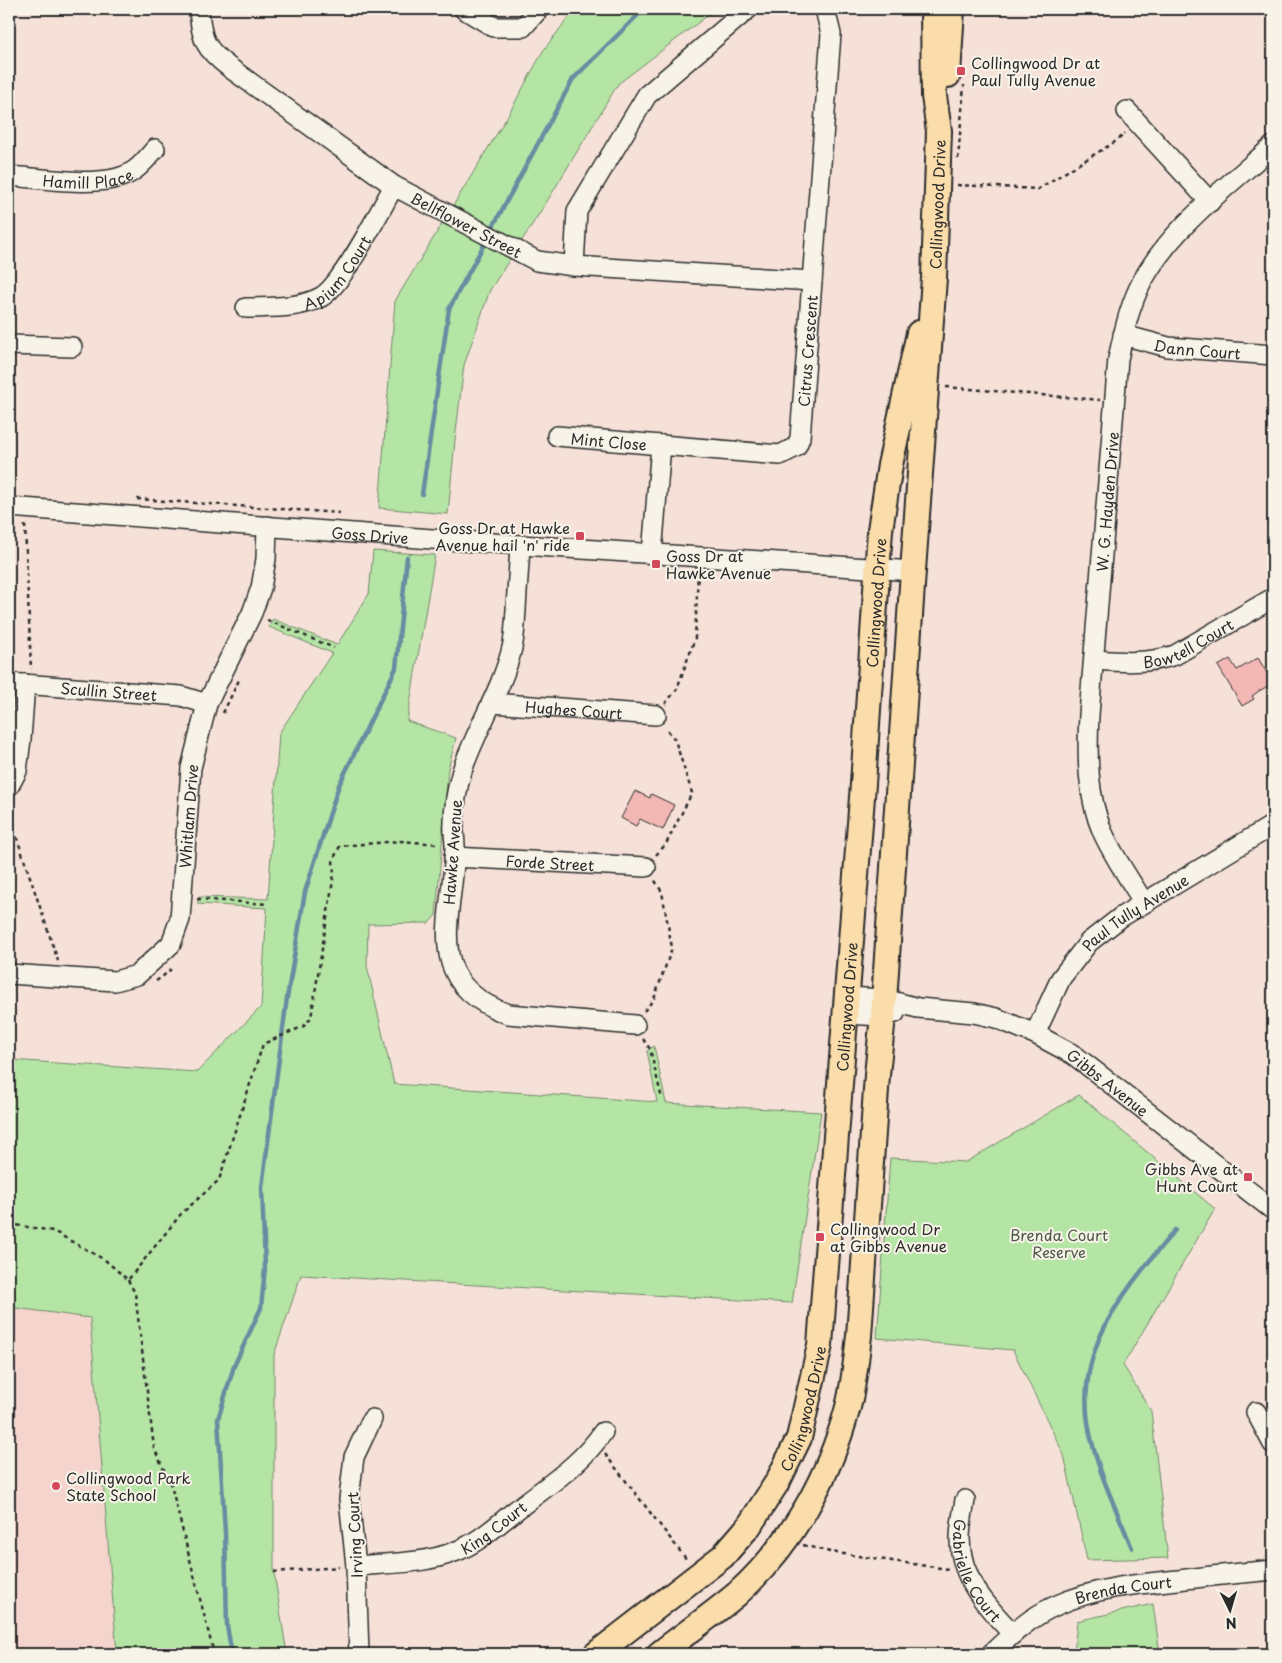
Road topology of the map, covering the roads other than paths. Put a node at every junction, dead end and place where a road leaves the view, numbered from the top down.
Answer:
1 (199, 9) edge
2 (464, 9) edge
3 (539, 9) edge
4 (748, 9) edge
5 (825, 9) edge
6 (933, 9) edge
7 (952, 9) edge
8 (1132, 116) road end
9 (939, 131) junction
10 (1273, 146) edge
11 (155, 149) dead end
12 (9, 176) edge
13 (394, 186) junction
14 (1210, 202) junction
15 (574, 266) junction
16 (934, 278) junction
17 (812, 281) junction
18 (246, 308) dead end
19 (1123, 334) junction
20 (9, 345) edge
21 (72, 347) dead end
22 (1273, 355) edge
23 (557, 436) dead end
24 (660, 445) junction
25 (18, 508) edge
26 (267, 526) junction
27 (520, 545) junction
28 (652, 554) junction
29 (877, 569) junction
30 (913, 571) junction
31 (1273, 598) edge
32 (1094, 660) junction
33 (23, 684) edge
34 (492, 703) junction
35 (208, 704) junction
36 (656, 715) road end
37 (9, 786) edge
38 (1273, 825) edge
39 (455, 851) junction
40 (646, 866) road end
41 (1144, 903) junction
42 (9, 974) edge
43 (846, 1006) junction
44 (884, 1008) junction
45 (635, 1025) road end
46 (1035, 1034) junction
47 (1273, 1210) edge
48 (1256, 1412) dead end
49 (372, 1419) dead end
50 (599, 1437) road end
51 (1273, 1444) edge
52 (965, 1500) dead end
53 (356, 1566) junction
54 (1273, 1570) edge
55 (1013, 1634) junction
56 (359, 1654) edge
57 (596, 1654) edge
58 (659, 1654) edge
59 (991, 1654) edge

1 - 13 street, Bellflower Street
2 - 3 street
4 - 15 street
5 - 17 street, Citrus Crescent
6 - 9 main road, Collingwood Drive
7 - 9 main road, Collingwood Drive
8 - 14 street
9 - 16 main road, Collingwood Drive
10 - 14 street, W. G. Hayden Drive
11 - 12 street, Hamill Place
13 - 15 street, Bellflower Street
13 - 18 street, Apium Court
14 - 19 street, W. G. Hayden Drive
15 - 17 street, Bellflower Street
16 - 29 main road, Collingwood Drive
16 - 30 main road, Collingwood Drive
17 - 24 street, Citrus Crescent
19 - 22 street, Dann Court
19 - 32 street, W. G. Hayden Drive
20 - 21 street
23 - 24 street, Mint Close
24 - 28 street
25 - 26 street, Goss Drive
26 - 27 street, Goss Drive
26 - 35 street, Whitlam Drive
27 - 28 street, Goss Drive
27 - 34 street, Hawke Avenue
28 - 29 street, Goss Drive
29 - 30 street, Goss Drive
29 - 43 main road, Collingwood Drive
30 - 44 main road, Collingwood Drive
31 - 32 street, Bowtell Court
32 - 41 street, W. G. Hayden Drive
33 - 35 street, Scullin Street
33 - 37 street
34 - 36 street, Hughes Court
34 - 39 street, Hawke Avenue
35 - 42 street, Whitlam Drive
38 - 41 street, Paul Tully Avenue
39 - 40 street, Forde Street
39 - 45 street, Hawke Avenue
41 - 46 street, Paul Tully Avenue
43 - 44 street, Gibbs Avenue
43 - 57 main road, Collingwood Drive
44 - 46 street, Gibbs Avenue
44 - 58 main road, Collingwood Drive
46 - 47 street, Gibbs Avenue
48 - 51 street
49 - 53 street, Irving Court
50 - 53 street, King Court
52 - 55 street, Gabrielle Court
53 - 56 street, Irving Court
54 - 55 street, Brenda Court
55 - 59 street, Brenda Court

